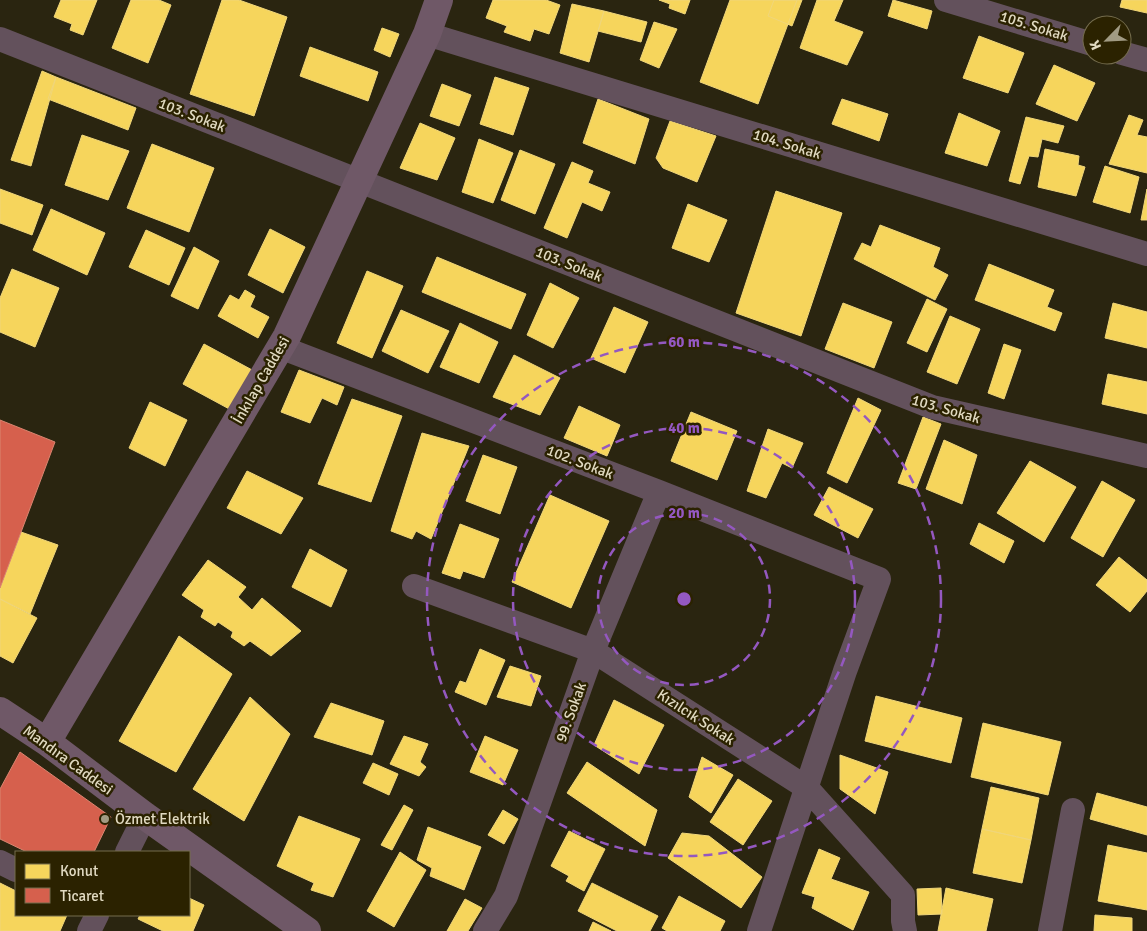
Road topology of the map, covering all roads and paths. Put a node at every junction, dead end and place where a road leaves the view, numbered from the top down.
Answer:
1 (438, 0) edge
2 (946, 0) edge
3 (427, 34) junction
4 (0, 39) edge
5 (1082, 41) edge
6 (1132, 56) edge
7 (1147, 60) edge
8 (358, 180) junction
9 (1147, 254) edge
10 (280, 347) junction
11 (1147, 456) edge
12 (659, 492) junction
13 (414, 586) dead end
14 (593, 651) junction
15 (0, 711) edge
16 (47, 742) junction
17 (808, 788) junction
18 (1073, 810) dead end
19 (145, 816) junction
20 (128, 851) edge
21 (0, 862) edge
22 (15, 870) edge
23 (96, 916) edge
24 (89, 931) edge
25 (307, 931) edge
26 (485, 931) edge
27 (759, 931) edge
28 (905, 931) edge
29 (1050, 931) edge

1 - 3 street, İnkılap Caddesi
2 - 5 street, 105. Sokak
3 - 8 street, İnkılap Caddesi
3 - 9 street, 104. Sokak
4 - 8 street, 103. Sokak
6 - 7 street
8 - 10 street, İnkılap Caddesi
8 - 11 street, 103. Sokak
10 - 12 street, 102. Sokak
10 - 16 street, İnkılap Caddesi
12 - 14 street, 99. Sokak
12 - 17 street, 102. Sokak
13 - 14 street, Kızılcık Sokak
14 - 17 street, Kızılcık Sokak
14 - 26 street, 99. Sokak
15 - 16 street, Mandıra Caddesi
16 - 19 street, Mandıra Caddesi
17 - 27 street
17 - 28 street, Kızılcık Sokak
18 - 29 street
19 - 20 street
19 - 25 street, Mandıra Caddesi
21 - 22 street
23 - 24 street

